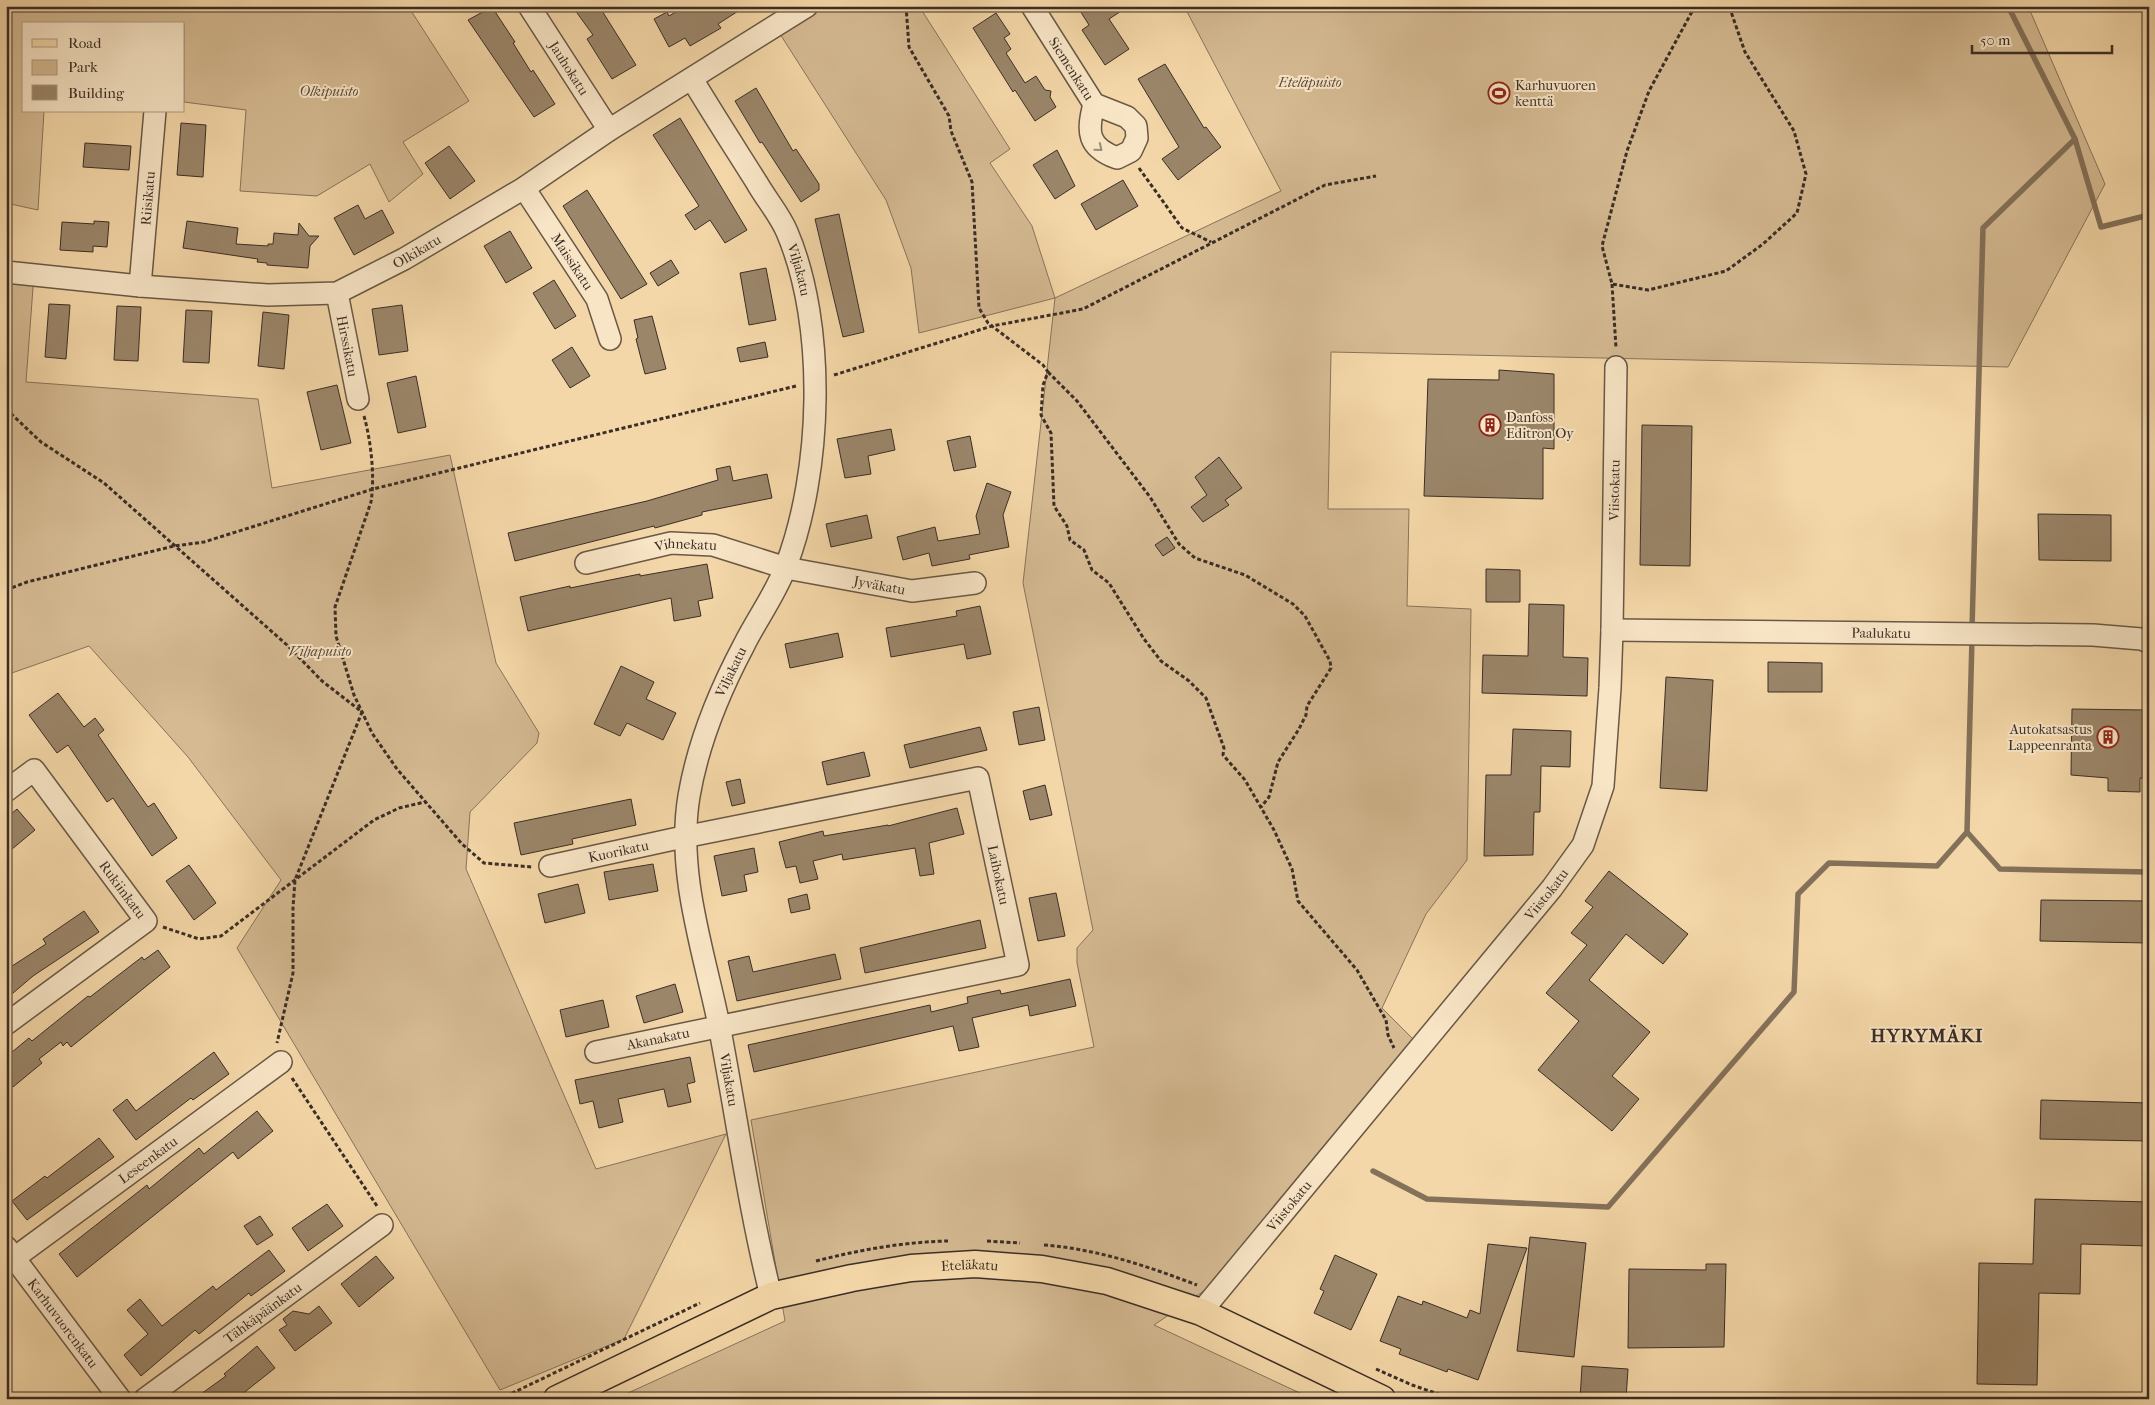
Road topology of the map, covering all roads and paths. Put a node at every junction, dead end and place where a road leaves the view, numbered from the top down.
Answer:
1 (529, 6) edge
2 (807, 6) edge
3 (906, 6) edge
4 (1032, 6) edge
5 (1695, 6) edge
6 (1729, 6) edge
7 (692, 79) junction
8 (1094, 104) junction
9 (155, 112) edge
10 (609, 130) junction
11 (1127, 154) junction
12 (1376, 176) dead end
13 (524, 188) junction
14 (1212, 242) junction
15 (6, 272) edge
16 (1612, 284) junction
17 (140, 286) junction
18 (336, 293) junction
19 (992, 326) junction
20 (610, 339) dead end
21 (1616, 367) joint
22 (1048, 372) junction
23 (816, 380) junction
24 (358, 399) joint
25 (6, 409) edge
26 (373, 489) junction
27 (174, 546) junction
28 (586, 563) dead end
29 (786, 568) junction
30 (975, 583) dead end
31 (6, 590) edge
32 (1612, 630) junction
33 (2149, 642) edge
34 (362, 712) junction
35 (6, 791) edge
36 (425, 802) junction
37 (1261, 807) junction
38 (686, 836) junction
39 (550, 866) joint
40 (295, 880) junction
41 (146, 921) junction
42 (6, 1024) edge
43 (719, 1026) junction
44 (596, 1052) dead end
45 (281, 1062) junction
46 (1403, 1068) junction
47 (382, 1225) joint
48 (952, 1241) dead end
49 (981, 1241) dead end
50 (1028, 1244) dead end
51 (1038, 1244) dead end
52 (9, 1256) edge
53 (812, 1262) dead end
54 (771, 1296) junction
55 (1209, 1302) junction
56 (701, 1303) dead end
57 (1370, 1366) dead end
58 (120, 1399) edge
59 (145, 1399) edge
60 (500, 1399) edge
61 (557, 1399) edge
62 (1382, 1399) edge
63 (1453, 1399) edge

1 - 10 street, Jauhokatu
2 - 7 street, Olkikatu
3 - 19 path
4 - 8 street, Siemenkatu
5 - 16 path
6 - 16 path
7 - 10 street, Olkikatu
7 - 23 street, Viljakatu
8 -> 11 street, Siemenkatu
8 - 11 street, Siemenkatu
9 - 17 street, Riisikatu
10 - 13 street, Olkikatu
11 - 14 path
12 - 14 path
13 - 18 street, Olkikatu
13 - 20 street, Maissikatu
14 - 19 path
15 - 17 street, Olkikatu
16 - 21 path
17 - 18 street, Olkikatu
18 - 24 street, Hirssikatu
19 - 22 path
19 - 23 path
21 - 32 street, Viistokatu
22 - 37 path
22 - 37 path
23 - 26 path
23 - 29 street, Viljakatu
24 - 26 path
25 - 27 path
26 - 27 path
26 - 34 path
27 - 31 path
27 - 34 path
28 - 29 street, Vihnekatu
29 - 30 street, Jyväkatu
29 - 38 street, Viljakatu
32 - 33 street, Paalukatu
32 - 46 street, Viistokatu
34 - 36 path
34 - 40 path
35 - 41 street, Rukiinkatu
36 - 39 path
36 - 40 path
37 - 46 path
38 - 39 street, Kuorikatu
38 - 43 street, Viljakatu
38 - 43 street, Laihokatu
40 - 41 path
40 - 45 path
41 - 42 street, Rukiinkatu
43 - 44 street, Akanakatu
43 - 54 street, Viljakatu
45 - 47 path
45 - 52 street, Leseenkatu
46 - 55 street, Viistokatu
47 - 59 street, Tähkäpäänkatu
48 - 53 path
49 - 50 path
51 - 55 path
52 - 58 street, Karhuvuorenkatu
54 - 55 main road, Eteläkatu
54 - 61 main road, Eteläkatu
55 - 62 main road, Eteläkatu
56 - 60 path
57 - 63 path

